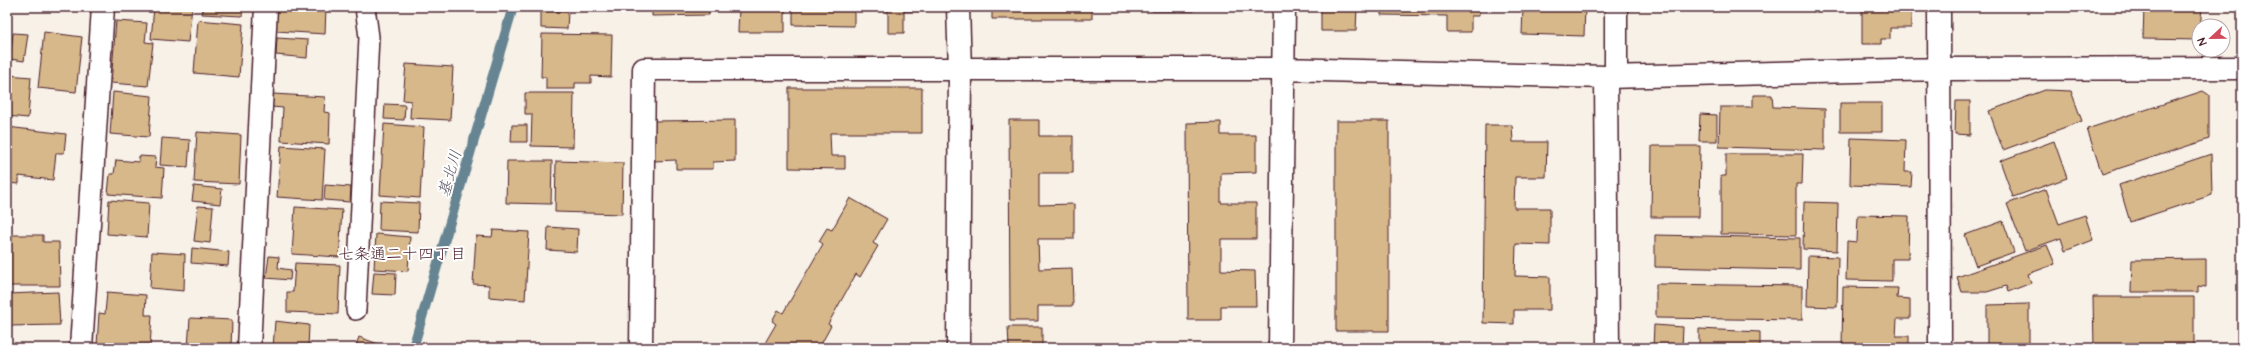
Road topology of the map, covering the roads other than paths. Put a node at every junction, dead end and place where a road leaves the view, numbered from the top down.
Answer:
1 (103, 7) edge
2 (266, 7) edge
3 (365, 7) edge
4 (958, 7) edge
5 (1284, 7) edge
6 (1616, 7) edge
7 (1938, 7) edge
8 (2242, 68) edge
9 (1283, 69) junction
10 (1939, 69) junction
11 (960, 70) junction
12 (1611, 76) junction
13 (356, 310) dead end
14 (81, 348) edge
15 (249, 348) edge
16 (641, 348) edge
17 (958, 348) edge
18 (1280, 348) edge
19 (1608, 348) edge
20 (1940, 348) edge

1 - 14 street
2 - 15 street
3 - 13 lane
4 - 11 street
5 - 9 street
6 - 12 street
7 - 10 street
8 - 10 street
9 - 11 street
9 - 12 street
9 - 18 street
10 - 12 street
10 - 20 street
11 - 16 street
11 - 17 street
12 - 19 street

